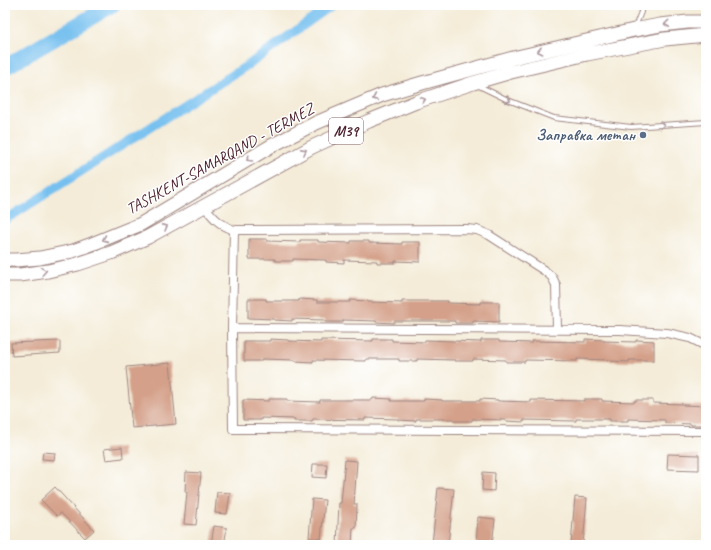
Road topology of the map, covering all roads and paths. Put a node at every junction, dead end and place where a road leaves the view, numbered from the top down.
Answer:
1 (641, 5) edge
2 (706, 22) edge
3 (634, 30) junction
4 (706, 35) edge
5 (474, 83) junction
6 (706, 122) edge
7 (271, 146) junction
8 (282, 163) junction
9 (204, 206) junction
10 (234, 230) junction
11 (5, 260) edge
12 (5, 275) edge
13 (232, 328) junction
14 (557, 329) junction
15 (706, 346) edge
16 (706, 431) edge

1 - 3 lane
2 -> 3 highway, TASHKENT-SAMARQAND - TERMEZ / M39
3 -> 7 highway, TASHKENT-SAMARQAND - TERMEZ / M39
4 - 5 highway, TASHKENT-SAMARQAND - TERMEZ / M39
5 -> 6 lane
8 -> 5 highway, TASHKENT-SAMARQAND - TERMEZ / M39
7 - 8 highway
7 -> 11 highway, TASHKENT-SAMARQAND - TERMEZ / M39
8 - 9 highway, TASHKENT-SAMARQAND - TERMEZ / M39
9 - 10 street
12 -> 9 highway, TASHKENT-SAMARQAND - TERMEZ / M39
10 - 13 street
10 - 14 street
13 - 14 street
13 - 16 street
14 - 15 street

